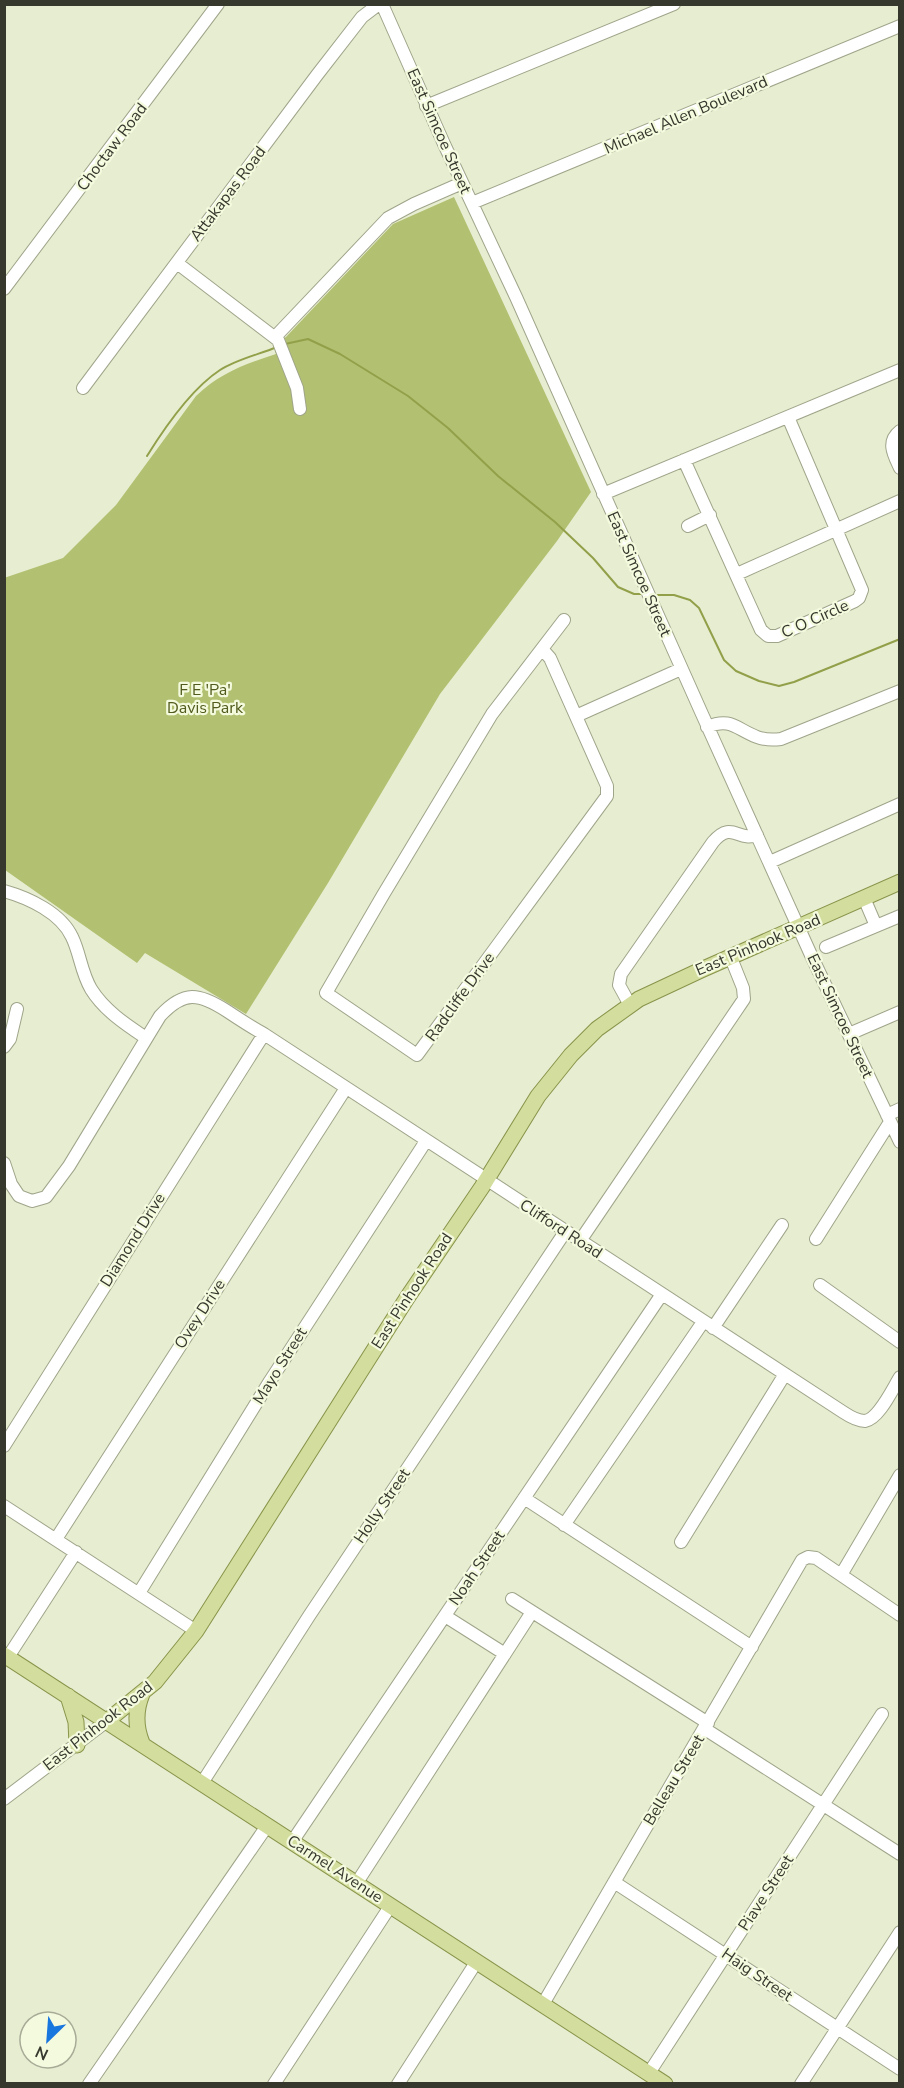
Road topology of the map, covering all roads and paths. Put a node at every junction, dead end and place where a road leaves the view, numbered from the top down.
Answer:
1 (218, 4) edge
2 (381, 4) edge
3 (674, 4) edge
4 (900, 26) edge
5 (426, 106) junction
6 (462, 183) junction
7 (472, 203) junction
8 (177, 263) junction
9 (4, 289) edge
10 (277, 338) junction
11 (900, 370) edge
12 (82, 388) dead end
13 (300, 409) dead end
14 (788, 417) junction
15 (900, 431) edge
16 (684, 460) junction
17 (900, 468) edge
18 (603, 494) junction
19 (900, 501) edge
20 (710, 515) junction
21 (688, 526) dead end
22 (837, 528) junction
23 (737, 574) junction
24 (564, 620) dead end
25 (542, 649) junction
26 (681, 669) junction
27 (900, 691) edge
28 (576, 716) junction
29 (707, 727) junction
30 (900, 804) edge
31 (757, 835) junction
32 (770, 862) junction
33 (900, 882) edge
34 (4, 891) edge
35 (864, 898) junction
36 (900, 916) edge
37 (876, 926) junction
38 (799, 928) junction
39 (826, 947) dead end
40 (731, 958) junction
41 (630, 1005) junction
42 (17, 1009) dead end
43 (900, 1012) edge
44 (264, 1035) junction
45 (849, 1035) junction
46 (146, 1038) junction
47 (4, 1047) edge
48 (346, 1088) junction
49 (900, 1109) edge
50 (888, 1118) junction
51 (426, 1141) junction
52 (900, 1142) edge
53 (4, 1163) edge
54 (486, 1180) junction
55 (8, 1185) edge
56 (782, 1225) dead end
57 (565, 1232) junction
58 (816, 1239) dead end
59 (580, 1241) junction
60 (820, 1285) dead end
61 (662, 1294) junction
62 (708, 1325) junction
63 (900, 1342) edge
64 (785, 1374) junction
65 (900, 1377) edge
66 (4, 1446) edge
67 (900, 1475) edge
68 (524, 1498) junction
69 (4, 1506) edge
70 (564, 1525) junction
71 (56, 1539) junction
72 (681, 1542) dead end
73 (76, 1552) junction
74 (841, 1575) junction
75 (139, 1593) junction
76 (512, 1599) dead end
77 (532, 1612) junction
78 (900, 1615) edge
79 (446, 1616) junction
80 (196, 1631) junction
81 (752, 1647) junction
82 (505, 1654) junction
83 (6, 1656) edge
84 (142, 1693) junction
85 (68, 1696) junction
86 (882, 1714) dead end
87 (107, 1721) junction
88 (707, 1726) junction
89 (142, 1743) junction
90 (76, 1745) junction
91 (201, 1783) junction
92 (4, 1799) edge
93 (823, 1805) junction
94 (267, 1826) junction
95 (292, 1842) junction
96 (900, 1854) edge
97 (614, 1882) junction
98 (356, 1884) junction
99 (391, 1905) junction
100 (900, 1932) edge
101 (727, 1954) junction
102 (477, 1961) junction
103 (543, 2004) junction
104 (837, 2028) junction
105 (900, 2068) edge
106 (650, 2073) junction
107 (89, 2084) edge
108 (274, 2084) edge
109 (398, 2084) edge
110 (665, 2084) edge
111 (801, 2084) edge

1 - 9 street, Choctaw Road
2 - 5 street, East Simcoe Street
2 - 8 street, Attakapas Road
3 - 5 street
4 - 7 street, Michael Allen Boulevard
5 - 6 street, East Simcoe Street
6 - 7 street, East Simcoe Street
6 - 10 street
7 - 18 street, East Simcoe Street
8 - 10 street
8 - 12 street, Attakapas Road
10 - 13 street
11 - 14 street
14 - 16 street
14 - 22 street, C O Circle
15 - 17 street
16 - 18 street
16 - 20 street, C O Circle
18 - 26 street, East Simcoe Street
19 - 22 street
20 - 21 street
20 - 23 street, C O Circle
22 - 23 street
22 - 23 street, C O Circle
24 - 25 street, Radcliffe Drive
25 - 28 street, Radcliffe Drive
25 - 28 street, Radcliffe Drive
26 - 28 street
26 - 29 street, East Simcoe Street
27 - 29 street
29 - 31 street, East Simcoe Street
30 - 32 street
31 - 32 street, East Simcoe Street
31 - 41 street
32 - 38 street, East Simcoe Street
33 - 35 main road, East Pinhook Road
34 - 46 street
35 - 37 street
35 - 38 main road, East Pinhook Road
36 - 37 street
37 - 39 street
38 - 40 main road, East Pinhook Road
38 - 45 street, East Simcoe Street
40 - 41 main road, East Pinhook Road
40 - 59 street
41 - 54 main road, East Pinhook Road
42 - 47 street
43 - 45 street
44 - 46 street, Clifford Road
44 - 48 street, Clifford Road
44 - 66 street, Diamond Drive
45 - 50 street, East Simcoe Street
46 - 55 street
48 - 51 street, Clifford Road
48 - 71 street, Ovey Drive
49 - 50 street
50 - 52 street, East Simcoe Street
50 - 58 street
51 - 54 street, Clifford Road
51 - 75 street, Mayo Street
53 - 55 street
54 - 57 street, Clifford Road
54 - 80 main road, East Pinhook Road
56 - 62 street
57 - 59 street, Clifford Road
57 - 91 street, Holly Street
59 - 61 street, Clifford Road
60 - 63 street
61 - 62 street, Clifford Road
61 - 68 street, Noah Street
62 - 64 street, Clifford Road
62 - 70 street
64 - 65 street, Clifford Road
64 - 72 street
67 - 74 street
68 - 70 street
68 - 79 street, Noah Street
69 - 71 street
70 - 81 street
71 - 73 street
73 - 75 street
73 - 83 street
74 - 78 street
74 - 81 street, Belleau Street
75 - 80 street
76 - 77 street
77 - 82 street
77 - 88 street
79 - 82 street
79 - 95 street, Noah Street
80 - 84 main road, East Pinhook Road
81 - 88 street, Belleau Street
82 - 98 street
83 - 85 main road, Carmel Avenue
84 - 87 main road, East Pinhook Road
84 - 89 main road
85 - 87 main road, Carmel Avenue
85 - 90 main road
86 - 93 street, Piave Street
87 - 89 main road, Carmel Avenue
87 - 90 street, East Pinhook Road
88 - 93 street
88 - 97 street, Belleau Street
89 - 91 main road, Carmel Avenue
90 - 92 street, East Pinhook Road
91 - 94 main road, Carmel Avenue
93 - 96 street
93 - 101 street, Piave Street
94 - 95 main road, Carmel Avenue
94 - 107 street
95 - 98 main road, Carmel Avenue
97 - 101 street, Haig Street
97 - 103 street, Belleau Street
98 - 99 main road, Carmel Avenue
99 - 102 main road, Carmel Avenue
99 - 108 street
100 - 104 street
101 - 104 street, Haig Street
101 - 106 street, Piave Street
102 - 103 main road, Carmel Avenue
102 - 109 street
103 - 106 main road, Carmel Avenue
104 - 105 street, Haig Street
104 - 111 street
106 - 110 main road, Carmel Avenue

